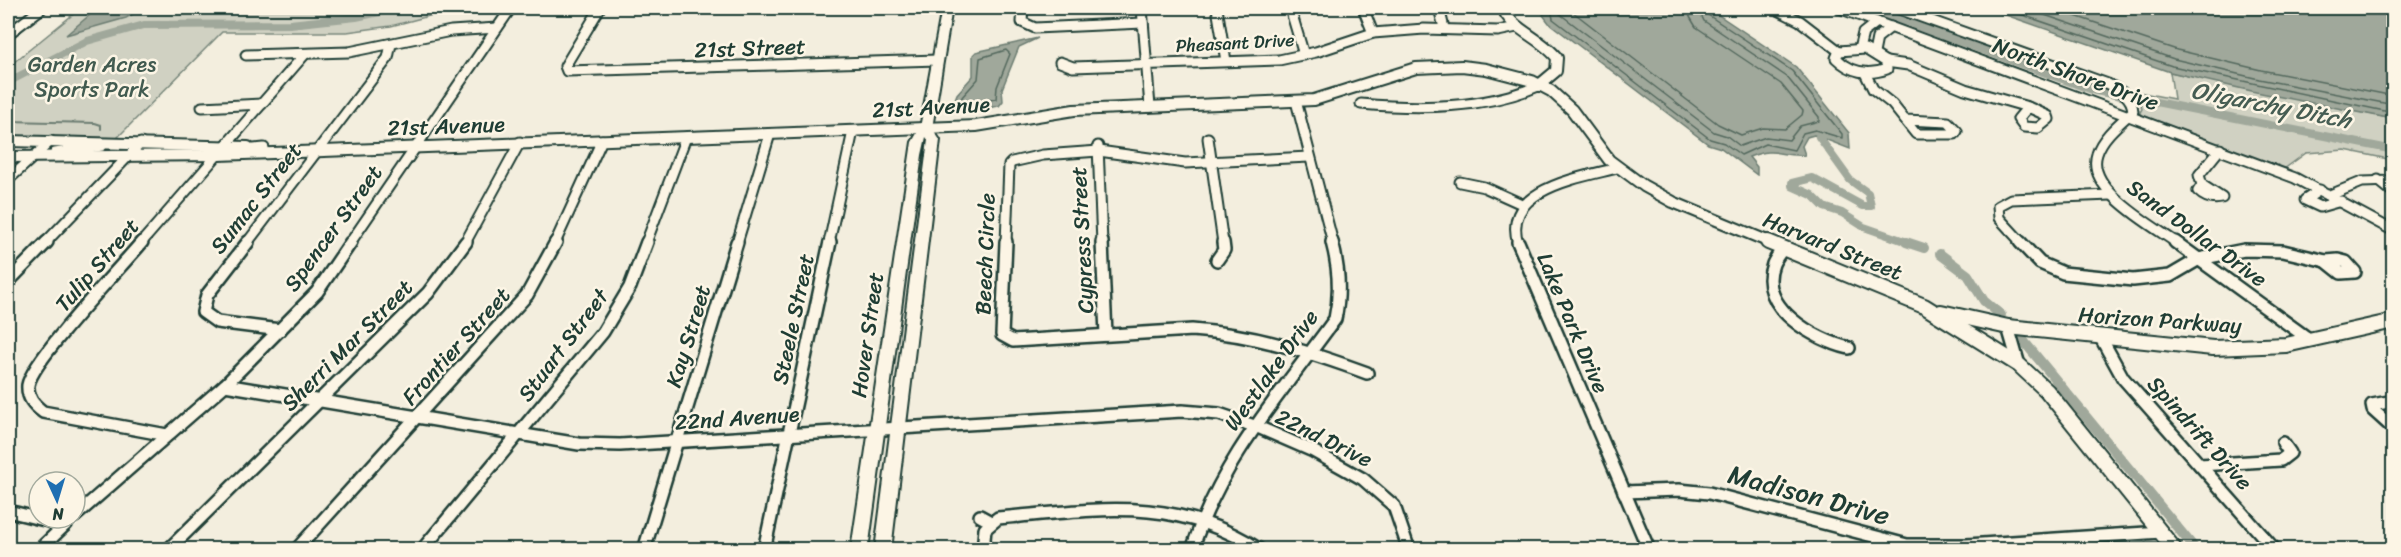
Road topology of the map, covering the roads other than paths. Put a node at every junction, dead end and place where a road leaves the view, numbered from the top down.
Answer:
1 (42, 8) edge
2 (511, 8) edge
3 (600, 8) edge
4 (947, 8) edge
5 (1023, 8) edge
6 (1142, 8) edge
7 (1217, 8) edge
8 (1290, 8) edge
9 (1363, 8) edge
10 (1439, 8) edge
11 (1503, 8) edge
12 (1776, 8) edge
13 (1839, 8) edge
14 (1896, 8) edge
15 (1877, 22) junction
16 (1143, 23) junction
17 (497, 27) junction
18 (1517, 27) junction
19 (1891, 27) junction
20 (1444, 28) junction
21 (10, 31) edge
22 (1373, 33) junction
23 (391, 44) junction
24 (1859, 49) junction
25 (1839, 51) junction
26 (1874, 53) junction
27 (305, 54) junction
28 (246, 55) dead end
29 (1304, 55) junction
30 (938, 60) junction
31 (1226, 61) junction
32 (1060, 62) dead end
33 (1886, 62) junction
34 (1146, 64) junction
35 (1865, 73) junction
36 (1538, 86) junction
37 (1296, 101) junction
38 (262, 104) junction
39 (1361, 104) dead end
40 (202, 107) dead end
41 (1150, 107) junction
42 (2028, 107) dead end
43 (2129, 115) junction
44 (1905, 120) junction
45 (926, 128) junction
46 (853, 131) junction
47 (770, 134) junction
48 (686, 137) junction
49 (1208, 138) dead end
50 (602, 140) junction
51 (8, 141) edge
52 (51, 141) junction
53 (519, 142) junction
54 (137, 143) junction
55 (211, 145) junction
56 (416, 146) junction
57 (1098, 148) junction
58 (2220, 148) junction
59 (223, 149) junction
60 (318, 150) junction
61 (8, 157) edge
62 (33, 157) junction
63 (129, 157) junction
64 (1309, 157) junction
65 (1212, 162) junction
66 (1617, 168) junction
67 (8, 180) edge
68 (2378, 180) junction
69 (2394, 181) edge
70 (1460, 182) dead end
71 (2202, 185) dead end
72 (2320, 190) junction
73 (2394, 194) edge
74 (2111, 195) junction
75 (2330, 195) junction
76 (2341, 201) junction
77 (1524, 206) junction
78 (2394, 231) edge
79 (1783, 248) junction
80 (2199, 259) junction
81 (1216, 260) dead end
82 (2326, 261) dead end
83 (8, 282) edge
84 (1924, 306) junction
85 (2394, 321) edge
86 (2008, 327) junction
87 (280, 330) junction
88 (1106, 335) junction
89 (2101, 338) junction
90 (2310, 340) junction
91 (1849, 348) dead end
92 (1311, 352) junction
93 (2019, 364) junction
94 (1366, 373) dead end
95 (225, 385) junction
96 (320, 400) junction
97 (2394, 401) edge
98 (418, 417) junction
99 (1254, 427) junction
100 (898, 429) junction
101 (2394, 429) edge
102 (876, 430) junction
103 (519, 434) junction
104 (167, 435) junction
105 (788, 435) junction
106 (677, 442) junction
107 (2283, 443) dead end
108 (2200, 465) junction
109 (1624, 492) junction
110 (87, 506) edge
111 (8, 511) edge
112 (27, 514) edge
113 (1200, 519) junction
114 (60, 530) edge
115 (2161, 532) junction
116 (39, 549) edge
117 (168, 549) edge
118 (296, 549) edge
119 (422, 549) edge
120 (644, 549) edge
121 (764, 549) edge
122 (860, 549) edge
123 (883, 549) edge
124 (983, 549) edge
125 (1192, 549) edge
126 (1260, 549) edge
127 (1409, 549) edge
128 (1649, 549) edge
129 (2175, 549) edge
130 (2275, 549) edge

1 - 21 street
2 - 17 street, Spencer Street
3 - 30 street, 21st Street
4 - 30 main road, Hover Street
5 - 16 street
6 - 16 street
7 - 31 street
8 - 29 street
9 - 22 street
10 - 20 street
11 - 18 street
12 - 25 street
13 - 15 street, North Shore Drive
14 - 43 street
15 - 19 street, North Shore Drive
15 - 24 street
16 - 34 street
17 - 23 street
17 - 56 street, Spencer Street
18 - 20 street, Pheasant Drive
18 - 36 street
19 - 26 street
19 - 43 street, North Shore Drive
20 - 22 street, Pheasant Drive
22 - 29 street, Pheasant Drive
23 - 27 street
23 - 60 street, Sumac Street
24 - 25 street
24 - 26 street
25 - 35 street
26 - 33 street
27 - 28 street
27 - 38 street, Tulip Street
29 - 31 street, Pheasant Drive
30 - 45 main road, Hover Street
31 - 34 street, Pheasant Drive
32 - 34 street, Pheasant Drive
33 - 35 street
33 - 42 street
34 - 41 street
35 - 44 street
36 - 37 street, 21st Avenue
36 - 39 street
36 - 66 street, Harvard Street
37 - 41 street, 21st Avenue
37 - 64 street, Westlake Drive
38 - 40 street
38 - 59 street, Tulip Street
41 - 45 street, 21st Avenue
43 - 58 street, North Shore Drive
43 - 74 street, Sand Dollar Drive
44 - 44 street
45 - 46 street, 21st Avenue
45 - 100 main road, Hover Street
45 - 102 main road, Hover Street
46 - 47 street, 21st Avenue
46 - 105 street, Steele Street
47 - 48 street, 21st Avenue
47 - 106 street, Kay Street
48 - 50 street, 21st Avenue
48 - 103 street, Stuart Street
49 - 65 street
50 - 53 street, 21st Avenue
50 - 98 street, Frontier Street
51 - 52 street, 21st Avenue
52 - 54 street, 21st Avenue
52 - 62 street
53 - 56 street, 21st Avenue
53 - 96 street, Sherri Mar Street
54 - 55 street, 21st Avenue
54 - 62 street
54 - 63 street
55 - 59 street, 21st Avenue
55 - 63 street
56 - 60 street, 21st Avenue
56 - 87 street, Spencer Street
57 - 65 street, Beech Circle
57 - 88 street, Cypress Street
57 - 88 street, Beech Circle
58 - 71 street
58 - 72 street, North Shore Drive
59 - 60 street, 21st Avenue
59 - 60 street, 21st Avenue
59 - 63 street, 21st Avenue
59 - 104 street, Tulip Street
60 - 87 street, Sumac Street
61 - 62 street, 21st Avenue
62 - 63 street, 21st Avenue
62 - 67 street
63 - 83 street
64 - 65 street, Beech Circle
64 - 92 street, Westlake Drive
65 - 81 street
66 - 77 street
66 - 79 street, Harvard Street
68 - 69 street
68 - 73 street
68 - 75 street
70 - 77 street
72 - 75 street, North Shore Drive
72 - 76 street
74 - 80 street, Sand Dollar Drive
74 - 80 street
75 - 76 street, North Shore Drive
76 - 78 street, North Shore Drive
77 - 109 street, Lake Park Drive
79 - 84 street, Harvard Street
79 - 91 street
80 - 82 street
80 - 90 street, Sand Dollar Drive
84 - 86 street, Horizon Parkway
84 - 93 street, Harvard Street
85 - 90 street, Horizon Parkway
86 - 89 street, Horizon Parkway
86 - 93 street
87 - 95 street, Spencer Street
88 - 92 street, Beech Circle
89 - 90 street, Horizon Parkway
89 - 108 street, Spindrift Drive
92 - 94 street, Beech Circle
92 - 99 street, Westlake Drive
93 - 115 street, Harvard Street
95 - 96 street, 22nd Avenue
95 - 104 street, Spencer Street
96 - 98 street, 22nd Avenue
96 - 117 street, Sherri Mar Street
97 - 101 street
98 - 103 street, 22nd Avenue
98 - 118 street, Frontier Street
99 - 100 street, 22nd Avenue
99 - 113 street, Westlake Drive
99 - 127 street, 22nd Drive
100 - 102 street, 22nd Avenue
100 - 123 main road, Hover Street
102 - 105 street, 22nd Avenue
102 - 122 main road, Hover Street
103 - 106 street, 22nd Avenue
103 - 119 street, Stuart Street
104 - 110 street, Spencer Street
105 - 106 street, 22nd Avenue
105 - 121 street, Steele Street
106 - 120 street, Kay Street
107 - 108 street
108 - 130 street, Spindrift Drive
109 - 115 street, Madison Drive
109 - 128 street, Lake Park Drive
111 - 112 street
113 - 124 street
113 - 125 street, Westlake Drive
113 - 126 street
114 - 116 street, Spencer Street
115 - 129 street, Harvard Street

